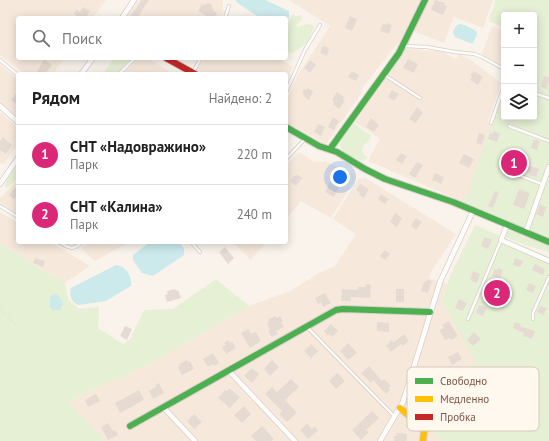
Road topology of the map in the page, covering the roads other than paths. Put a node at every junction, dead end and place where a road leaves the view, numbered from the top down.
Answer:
1 (134, 0) edge
2 (425, 0) edge
3 (229, 6) dead end
4 (123, 16) edge
5 (226, 16) edge
6 (320, 25) dead end
7 (403, 46) junction
8 (0, 60) edge
9 (92, 60) edge
10 (133, 60) edge
11 (169, 60) edge
12 (200, 60) edge
13 (501, 67) edge
14 (83, 72) edge
15 (121, 72) edge
16 (188, 72) edge
17 (191, 72) edge
18 (16, 73) edge
19 (383, 74) junction
20 (288, 88) edge
21 (537, 94) edge
22 (501, 95) edge
23 (420, 98) dead end
24 (549, 98) edge
25 (0, 106) edge
26 (16, 120) edge
27 (491, 123) dead end
28 (509, 126) dead end
29 (288, 128) edge
30 (305, 139) junction
31 (549, 141) edge
32 (330, 149) junction
33 (288, 157) edge
34 (16, 161) edge
35 (502, 169) dead end
36 (549, 170) edge
37 (0, 184) edge
38 (543, 184) junction
39 (0, 206) edge
40 (473, 211) junction
41 (16, 216) edge
42 (507, 225) junction
43 (526, 232) junction
44 (501, 240) junction
45 (549, 242) edge
46 (63, 244) edge
47 (80, 244) edge
48 (193, 244) edge
49 (200, 252) dead end
50 (549, 261) edge
51 (549, 277) edge
52 (430, 312) junction
53 (468, 319) dead end
54 (533, 319) dead end
55 (307, 327) junction
56 (414, 367) edge
57 (229, 371) junction
58 (407, 389) edge
59 (163, 407) junction
60 (400, 408) junction
61 (407, 414) edge
62 (395, 417) junction
63 (130, 426) dead end
64 (424, 431) edge
65 (194, 441) edge
66 (295, 441) edge
67 (380, 441) edge
68 (423, 441) edge

1 - 4 street
2 - 7 street
3 - 5 lane
6 - 20 lane
7 - 13 lane
7 - 19 street
8 - 18 lane
9 - 14 street
10 - 15 lane
11 - 16 street
12 - 17 lane
19 - 23 lane
19 - 32 street
21 - 24 lane
22 - 27 lane
25 - 26 street
28 - 31 lane
29 - 30 street
30 - 32 street
30 - 33 lane
32 - 40 street
34 - 37 street
35 - 38 lane
36 - 38 street
38 - 43 street
39 - 41 lane
40 - 42 street
40 - 52 street
42 - 43 street
42 - 44 street
43 - 45 street
44 - 50 street
44 - 53 lane
46 - 47 lane
48 - 49 lane
51 - 54 lane
52 - 55 street
52 - 56 street
55 - 57 street
55 - 62 lane
57 - 59 street
57 - 66 street
58 - 60 street
59 - 63 street
59 - 65 street
60 - 61 street
60 - 62 street
62 - 67 street
64 - 68 street

